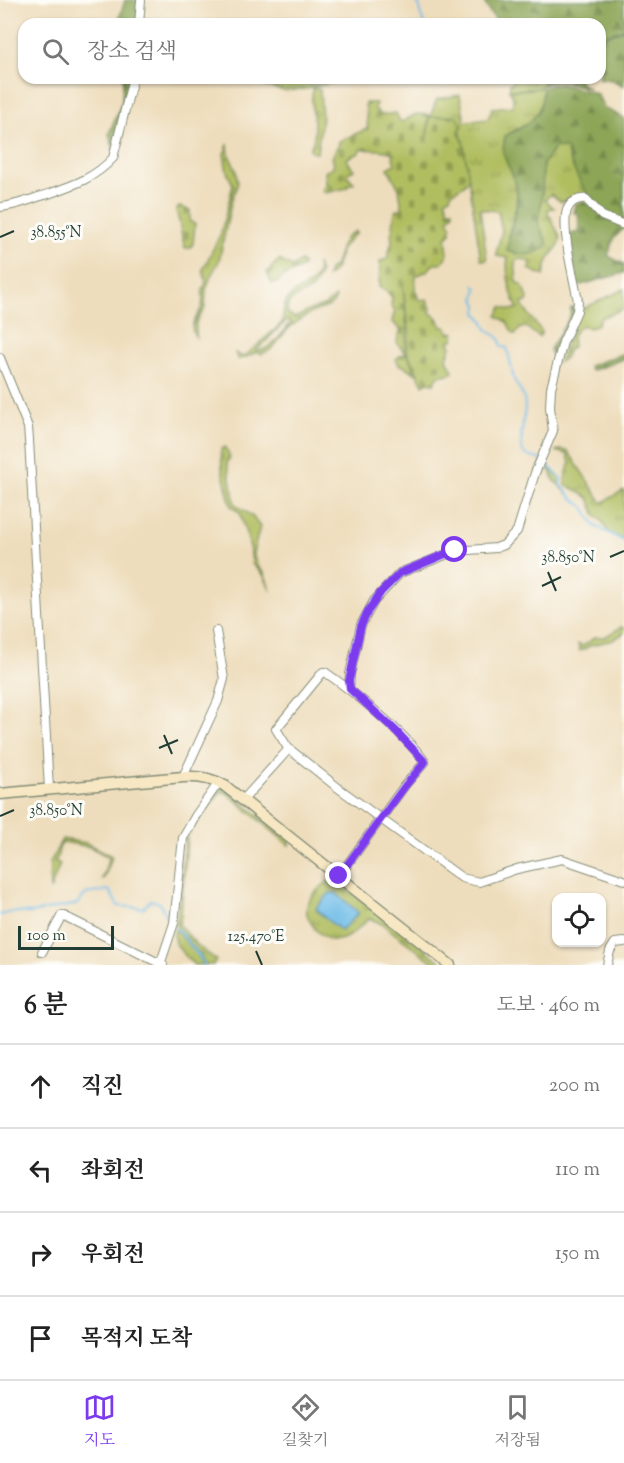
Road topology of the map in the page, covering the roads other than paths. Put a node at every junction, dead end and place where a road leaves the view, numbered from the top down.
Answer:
1 (141, 0) edge
2 (140, 18) edge
3 (132, 84) edge
4 (0, 207) edge
5 (624, 225) edge
6 (0, 358) edge
7 (216, 631) dead end
8 (350, 689) junction
9 (288, 748) junction
10 (183, 777) junction
11 (219, 782) junction
12 (49, 789) junction
13 (0, 794) edge
14 (243, 800) junction
15 (382, 819) junction
16 (339, 876) junction
17 (624, 880) edge
18 (624, 942) edge
19 (42, 952) dead end
20 (161, 964) edge
21 (450, 965) edge
22 (608, 965) edge

1 - 2 street
3 - 4 street
5 - 8 street
6 - 12 street
7 - 10 street
8 - 9 street
8 - 15 street
9 - 14 street
9 - 15 street
10 - 11 main road
10 - 12 main road
11 - 14 main road
11 - 20 street
12 - 13 main road
14 - 16 main road
15 - 16 street
15 - 17 street
16 - 21 main road
18 - 22 street
19 - 20 street

